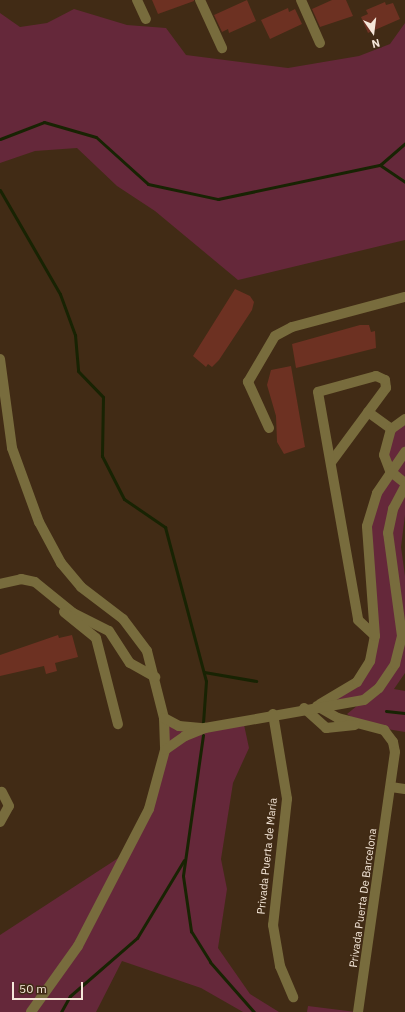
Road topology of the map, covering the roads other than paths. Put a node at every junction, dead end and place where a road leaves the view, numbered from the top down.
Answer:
1 (137, 0) edge
2 (200, 0) edge
3 (301, 0) edge
4 (146, 19) dead end
5 (320, 43) dead end
6 (222, 48) dead end
7 (405, 297) edge
8 (0, 359) edge
9 (368, 412) junction
10 (405, 419) edge
11 (269, 428) dead end
12 (391, 429) junction
13 (405, 452) edge
14 (332, 461) junction
15 (390, 471) junction
16 (405, 484) edge
17 (0, 584) edge
18 (58, 602) junction
19 (375, 636) junction
20 (155, 677) junction
21 (317, 706) junction
22 (304, 708) junction
23 (273, 714) junction
24 (164, 718) junction
25 (118, 724) dead end
26 (363, 725) junction
27 (205, 728) junction
28 (165, 750) junction
29 (391, 787) junction
30 (405, 789) edge
31 (2, 792) dead end
32 (0, 822) edge
33 (293, 998) dead end
34 (31, 1012) edge
35 (358, 1012) edge

1 - 4 street
2 - 6 street
3 - 5 street
7 - 11 street
8 - 20 street
9 - 12 street
9 - 14 street
9 - 14 street
10 - 12 street
12 - 15 street
13 - 15 street
14 - 19 street
15 - 16 street
15 - 19 street
16 - 21 street
17 - 18 street
18 - 20 street
18 - 25 street
19 - 21 street
20 - 24 street
21 - 22 street
21 - 26 street, Privada Puerta De Barcelona
22 - 23 street
22 - 26 street, Privada Puerta De Barcelona
23 - 27 street
23 - 33 street, Privada Puerta de María
24 - 27 street
24 - 28 street
26 - 29 street, Privada Puerta De Barcelona
27 - 28 street
28 - 34 street
29 - 30 street
29 - 35 street, Privada Puerta De Barcelona
31 - 32 street

